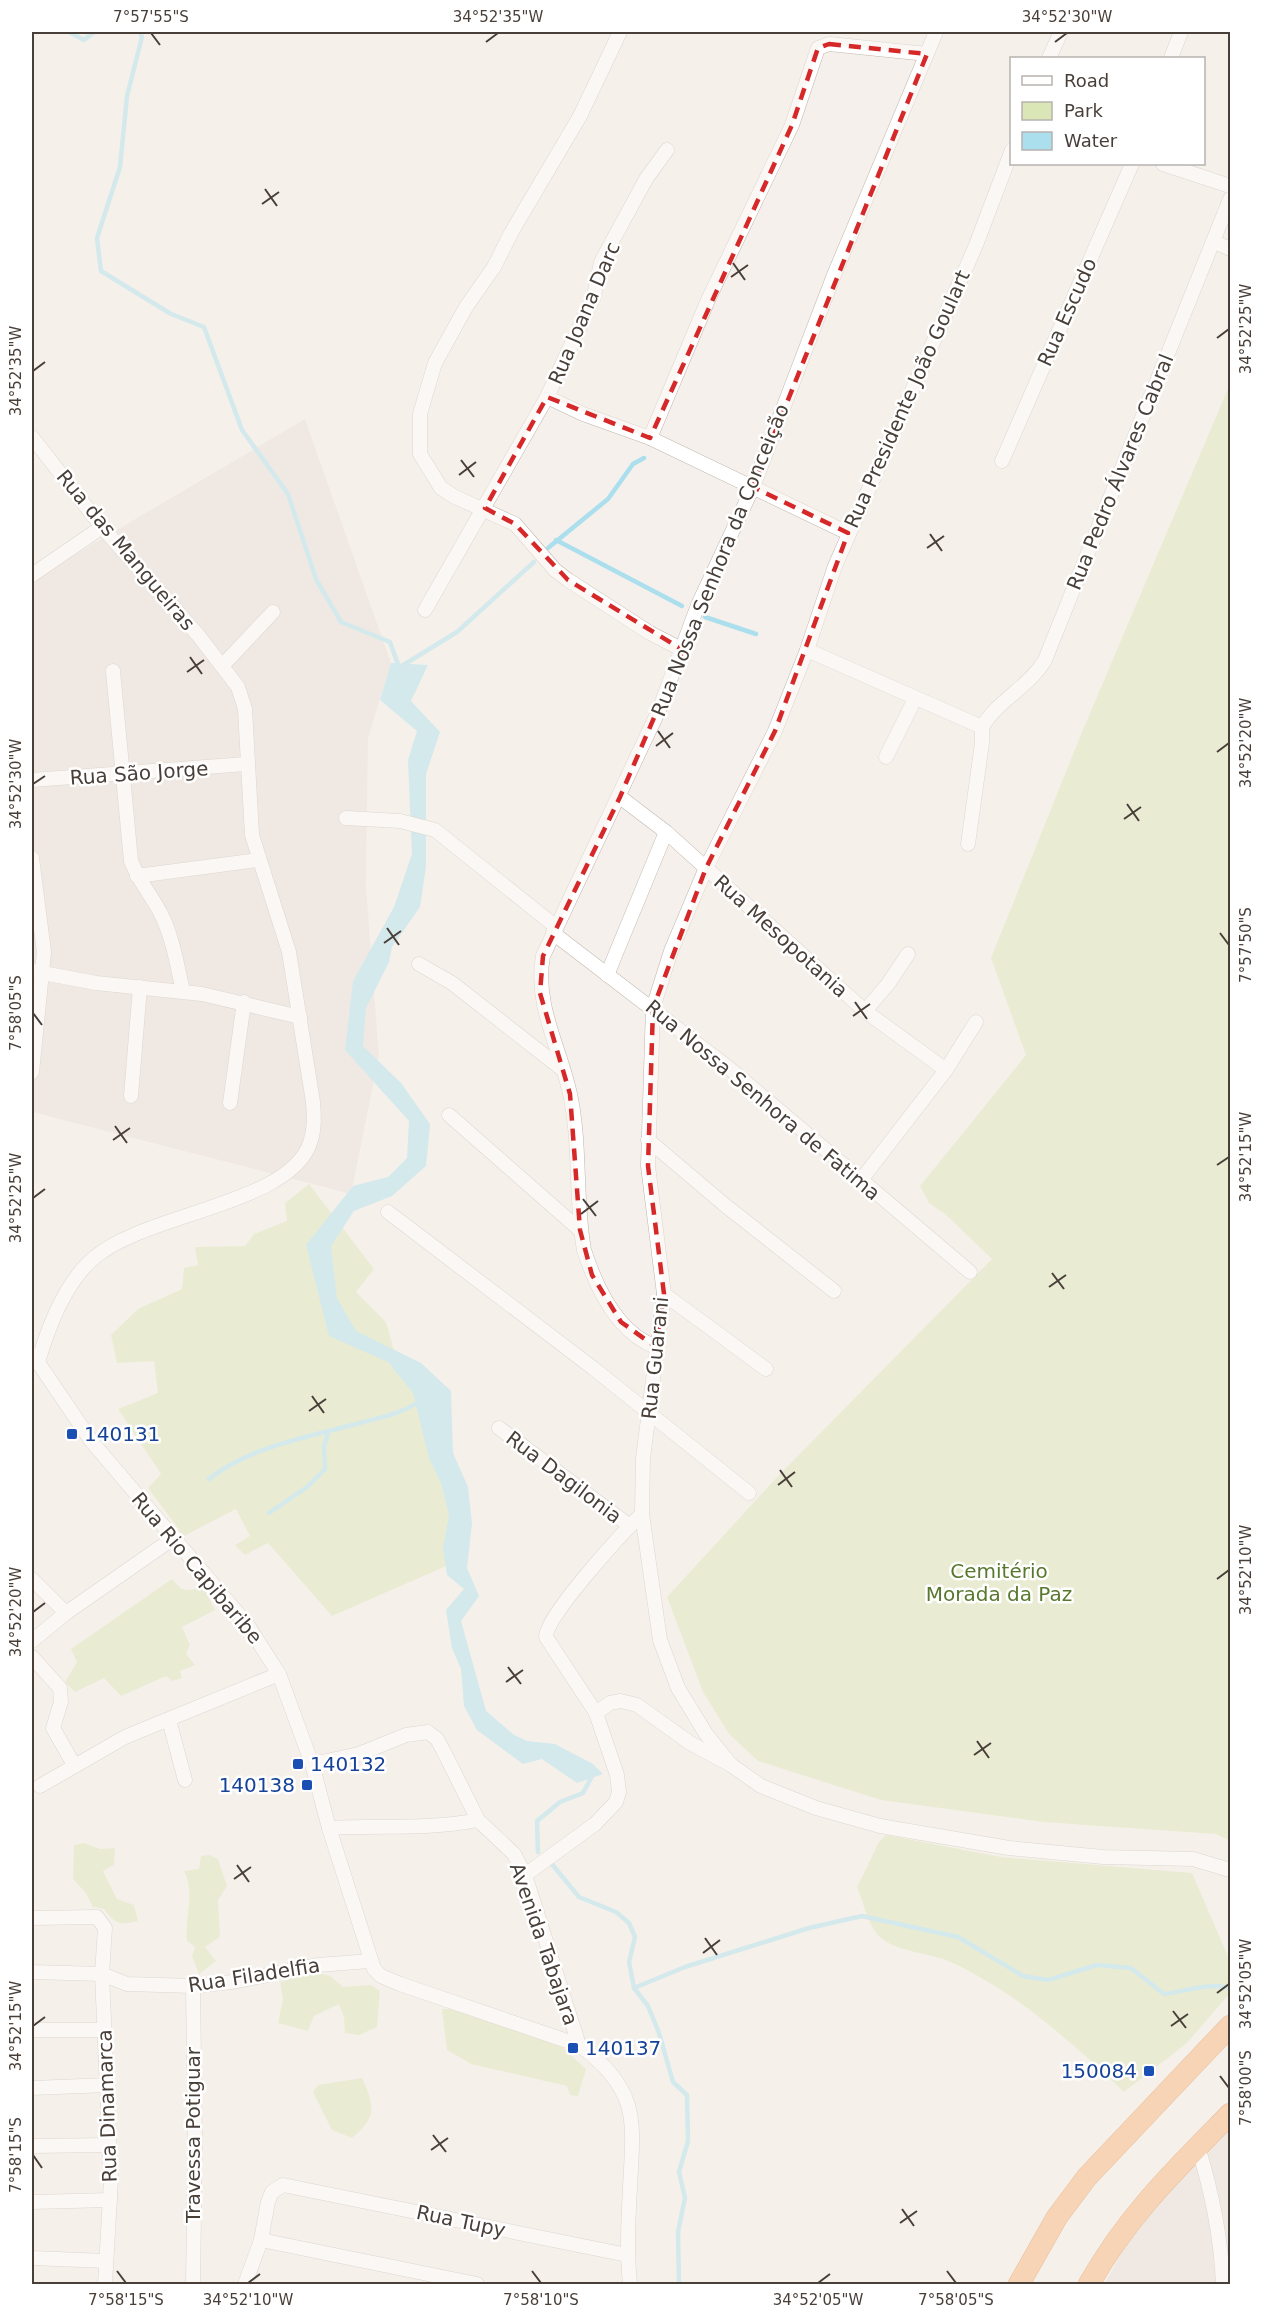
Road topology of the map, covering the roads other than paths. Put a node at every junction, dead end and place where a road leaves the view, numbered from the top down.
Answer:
1 (620, 32) edge
2 (936, 32) edge
3 (1061, 32) edge
4 (1181, 32) edge
5 (853, 38) edge
6 (927, 54) junction
7 (1049, 57) edge
8 (1171, 57) edge
9 (667, 150) dead end
10 (1010, 153) edge
11 (1132, 165) edge
12 (1166, 165) edge
13 (1230, 186) edge
14 (1230, 199) edge
15 (1215, 242) junction
16 (1230, 249) edge
17 (548, 397) junction
18 (32, 436) edge
19 (650, 438) junction
20 (1002, 461) dead end
21 (753, 487) junction
22 (484, 508) junction
23 (102, 527) junction
24 (848, 533) junction
25 (32, 575) edge
26 (425, 610) dead end
27 (273, 612) dead end
28 (683, 650) junction
29 (807, 650) junction
30 (223, 666) junction
31 (113, 671) dead end
32 (915, 699) junction
33 (982, 727) junction
34 (886, 757) dead end
35 (246, 764) junction
36 (124, 774) junction
37 (32, 780) edge
38 (620, 797) junction
39 (346, 818) dead end
40 (666, 832) junction
41 (968, 844) dead end
42 (32, 858) edge
43 (258, 860) junction
44 (706, 868) junction
45 (137, 876) junction
46 (554, 929) junction
47 (908, 954) dead end
48 (419, 964) dead end
49 (37, 972) edge
50 (607, 975) junction
51 (140, 987) junction
52 (183, 991) junction
53 (244, 1002) junction
54 (654, 1008) junction
55 (865, 1011) junction
56 (300, 1017) junction
57 (976, 1022) dead end
58 (562, 1069) junction
59 (946, 1070) junction
60 (32, 1072) edge
61 (131, 1096) dead end
62 (230, 1103) dead end
63 (449, 1115) dead end
64 (648, 1140) junction
65 (861, 1180) junction
66 (388, 1212) dead end
67 (580, 1230) junction
68 (970, 1272) dead end
69 (834, 1291) dead end
70 (664, 1294) junction
71 (656, 1347) junction
72 (35, 1358) edge
73 (766, 1369) dead end
74 (650, 1415) junction
75 (499, 1428) dead end
76 (749, 1493) dead end
77 (642, 1514) junction
78 (630, 1526) junction
79 (175, 1537) junction
80 (32, 1579) edge
81 (66, 1613) junction
82 (32, 1641) edge
83 (32, 1657) edge
84 (279, 1674) junction
85 (596, 1713) junction
86 (169, 1720) junction
87 (312, 1764) junction
88 (74, 1765) junction
89 (731, 1765) junction
90 (185, 1780) dead end
91 (40, 1786) dead end
92 (478, 1820) junction
93 (329, 1828) junction
94 (1230, 1870) edge
95 (525, 1875) junction
96 (32, 1918) edge
97 (370, 1961) junction
98 (32, 1972) edge
99 (102, 1974) junction
100 (193, 1986) junction
101 (1230, 2026) edge
102 (32, 2030) edge
103 (105, 2030) junction
104 (579, 2045) junction
105 (108, 2085) junction
106 (32, 2088) edge
107 (1230, 2114) edge
108 (109, 2145) junction
109 (32, 2146) edge
110 (1198, 2147) junction
111 (110, 2200) junction
112 (32, 2202) edge
113 (261, 2240) junction
114 (627, 2255) junction
115 (32, 2258) edge
116 (106, 2261) junction
117 (105, 2284) edge
118 (193, 2284) edge
119 (241, 2284) edge
120 (477, 2284) edge
121 (630, 2284) edge
122 (1019, 2284) edge
123 (1089, 2284) edge
124 (1223, 2284) edge

1 - 22 street
2 - 6 street, Rua Nossa Senhora da Conceição
3 - 7 street
4 - 8 street
5 - 6 street
5 - 19 street
6 - 21 street, Rua Nossa Senhora da Conceição
9 - 17 street, Rua Joana Darc
10 - 24 street, Rua Presidente João Goulart
11 - 20 street, Rua Escudo
12 - 13 street
14 - 15 street, Rua Pedro Álvares Cabral
15 - 16 street
15 - 33 street, Rua Pedro Álvares Cabral
17 - 19 street
17 - 22 street, Rua Joana Darc
18 - 23 street, Rua das Mangueiras
19 - 21 street
21 - 24 street
21 - 28 street, Rua Nossa Senhora da Conceição
22 - 26 street, Rua Joana Darc
22 - 28 street
23 - 25 street
23 - 30 street, Rua das Mangueiras
24 - 29 street, Rua Presidente João Goulart
27 - 30 street
28 - 38 street, Rua Nossa Senhora da Conceição
29 - 32 street
29 - 44 street, Rua Presidente João Goulart
30 - 35 street, Rua das Mangueiras
31 - 36 street
32 - 33 street
32 - 34 street
33 - 41 street
35 - 36 street, Rua São Jorge
35 - 43 street, Rua das Mangueiras
36 - 37 street, Rua São Jorge
36 - 45 street
38 - 40 street, Rua Mesopotania
38 - 46 street, Rua Nossa Senhora da Conceição
39 - 46 street, Rua Nossa Senhora de Fatima
40 - 44 street, Rua Mesopotania
40 - 50 street
42 - 49 street
43 - 45 street
43 - 56 street, Rua das Mangueiras
44 - 54 street, Rua Guarani
44 - 55 street, Rua Mesopotania
45 - 52 street
46 - 50 street, Rua Nossa Senhora de Fatima
46 - 58 street, Rua Nossa Senhora da Conceição
47 - 55 street
48 - 58 street
49 - 51 street
49 - 60 street
50 - 54 street, Rua Nossa Senhora de Fatima
51 - 52 street
51 - 61 street
52 - 53 street
53 - 56 street
53 - 62 street
54 - 64 street, Rua Guarani
54 - 65 street, Rua Nossa Senhora de Fatima
55 - 59 street, Rua Mesopotania
56 - 72 street, Rua das Mangueiras
57 - 59 street
58 - 67 street, Rua Nossa Senhora da Conceição
59 - 65 street
63 - 67 street
64 - 69 street
64 - 70 street, Rua Guarani
65 - 68 street, Rua Nossa Senhora de Fatima
66 - 74 street
67 - 71 street, Rua Nossa Senhora da Conceição
70 - 71 street, Rua Guarani
70 - 73 street
71 - 74 street, Rua Guarani
72 - 79 street, Rua Rio Capibaribe
74 - 76 street
74 - 77 street, Rua Guarani
75 - 78 street, Rua Dagilonia
77 - 78 street
77 - 89 street, Rua Guarani
78 - 85 street
79 - 81 street
79 - 84 street, Rua Rio Capibaribe
80 - 81 street
81 - 82 street
83 - 88 street
84 - 86 street
84 - 87 street, Rua Rio Capibaribe
85 - 89 street
85 - 95 street
86 - 88 street
86 - 90 street
87 - 92 street, Avenida Tabajara
87 - 93 street, Rua Rio Capibaribe
88 - 91 street
89 - 94 street
92 - 93 street
92 - 95 street, Avenida Tabajara
93 - 97 street, Rua Rio Capibaribe
95 - 104 street, Avenida Tabajara
96 - 99 street, Rua Dinamarca
97 - 100 street, Rua Filadelfia
97 - 104 street
98 - 99 street, Rua Filadelfia
99 - 100 street, Rua Filadelfia
99 - 103 street, Rua Dinamarca
100 - 118 street, Travessa Potiguar
101 - 122 highway
102 - 103 street
103 - 105 street, Rua Dinamarca
104 - 114 street, Avenida Tabajara
105 - 106 street
105 - 108 street, Rua Dinamarca
107 - 110 highway
108 - 109 street
108 - 111 street, Rua Dinamarca
110 - 123 highway
110 - 124 street
111 - 112 street
111 - 116 street, Rua Dinamarca
113 - 114 street, Rua Tupy
113 - 119 street
113 - 120 street
114 - 121 street, Avenida Tabajara
115 - 116 street
116 - 117 street, Rua Dinamarca

